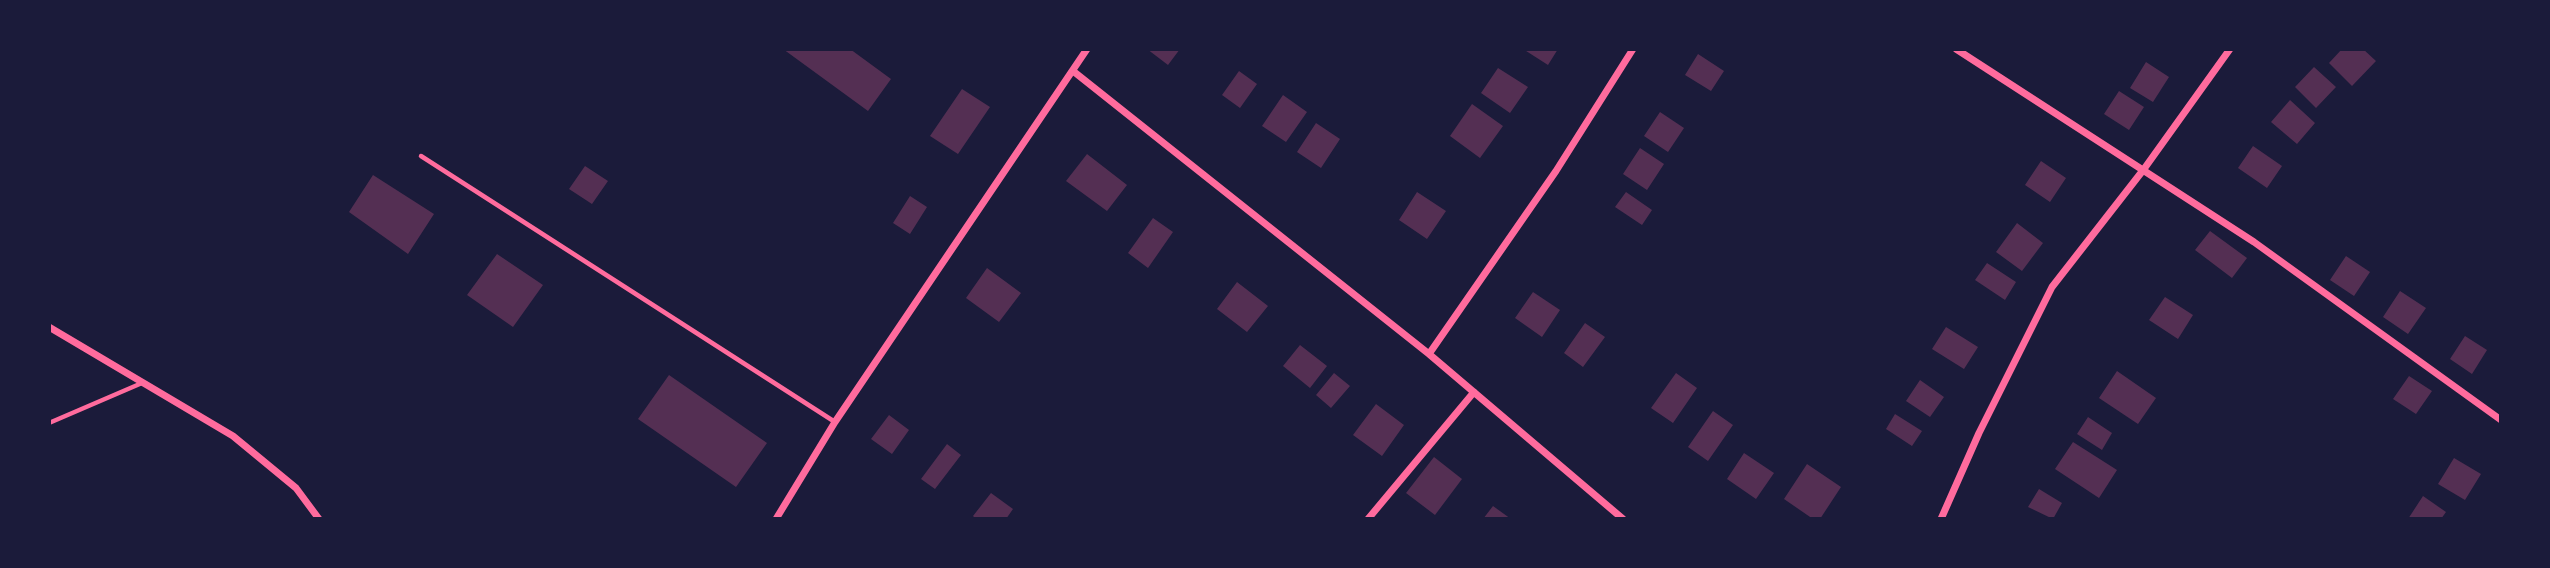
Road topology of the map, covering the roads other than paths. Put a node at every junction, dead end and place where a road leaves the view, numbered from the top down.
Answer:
1 (1087, 49) edge
2 (1633, 49) edge
3 (1956, 49) edge
4 (2230, 49) edge
5 (1073, 71) junction
6 (421, 156) dead end
7 (2144, 169) junction
8 (49, 327) edge
9 (1429, 354) junction
10 (143, 383) junction
11 (1474, 392) junction
12 (2501, 420) edge
13 (835, 422) junction
14 (49, 423) edge
15 (319, 519) edge
16 (776, 519) edge
17 (1368, 519) edge
18 (1623, 519) edge
19 (1941, 519) edge

1 - 5 street
2 - 9 street
3 - 7 street
4 - 7 street
5 - 9 street
5 - 13 street
6 - 13 lane
7 - 12 street
7 - 19 street
8 - 10 street
9 - 11 street
10 - 14 lane
10 - 15 street
11 - 17 street
11 - 18 street
13 - 16 street

